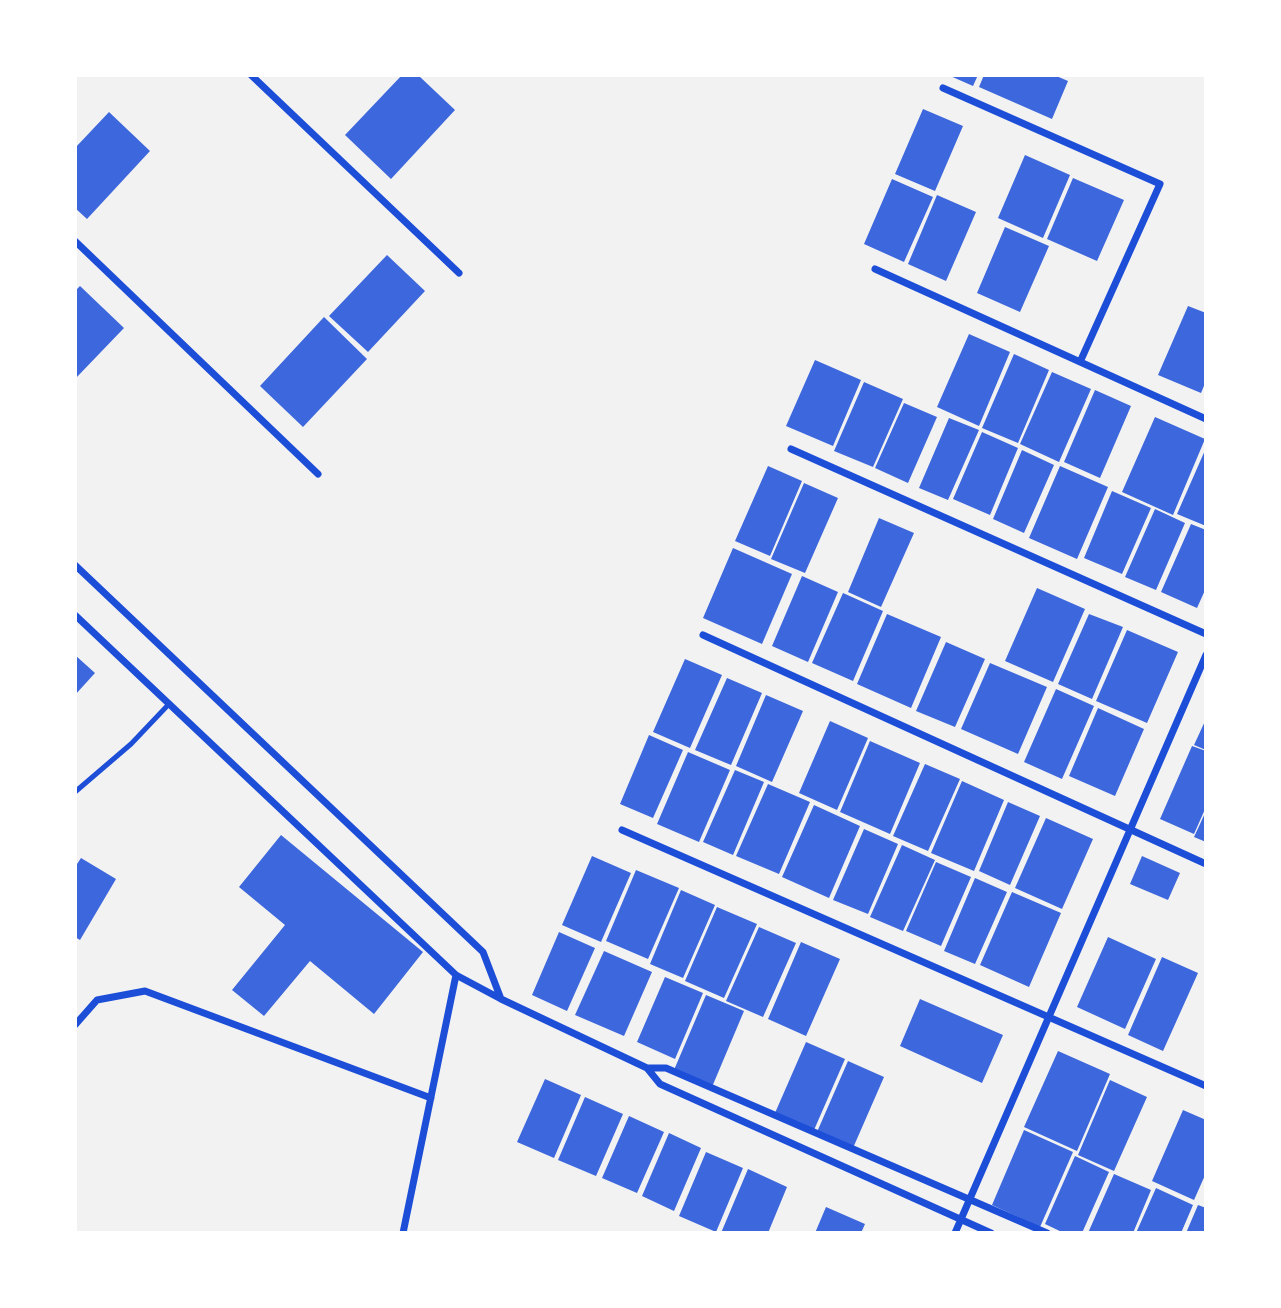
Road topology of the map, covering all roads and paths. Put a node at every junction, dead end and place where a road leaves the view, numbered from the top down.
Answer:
1 (251, 75) edge
2 (943, 88) dead end
3 (75, 241) edge
4 (875, 269) dead end
5 (459, 273) dead end
6 (1080, 362) junction
7 (1206, 418) edge
8 (791, 449) dead end
9 (318, 474) dead end
10 (75, 565) edge
11 (75, 615) edge
12 (1206, 634) edge
13 (702, 635) dead end
14 (1206, 655) edge
15 (169, 704) junction
16 (75, 792) edge
17 (1130, 829) junction
18 (622, 830) dead end
19 (1206, 864) edge
20 (456, 975) junction
21 (501, 999) junction
22 (1048, 1019) junction
23 (75, 1025) edge
24 (647, 1068) junction
25 (1206, 1086) edge
26 (431, 1098) junction
27 (971, 1200) junction
28 (961, 1219) junction
29 (403, 1233) edge
30 (956, 1233) edge
31 (991, 1233) edge
32 (1047, 1233) edge

1 - 5 street
2 - 6 street
3 - 9 street
4 - 6 street
6 - 7 street
8 - 12 street
10 - 21 street
11 - 15 street
13 - 17 street
14 - 17 street
15 - 16 lane
15 - 20 street
17 - 19 street
17 - 22 street
18 - 22 street
20 - 21 street
20 - 26 street
21 - 24 street
22 - 25 street
22 - 27 street
23 - 26 street
24 - 27 street
24 - 28 street
26 - 29 street
27 - 28 street
27 - 32 street
28 - 30 street
28 - 31 street

